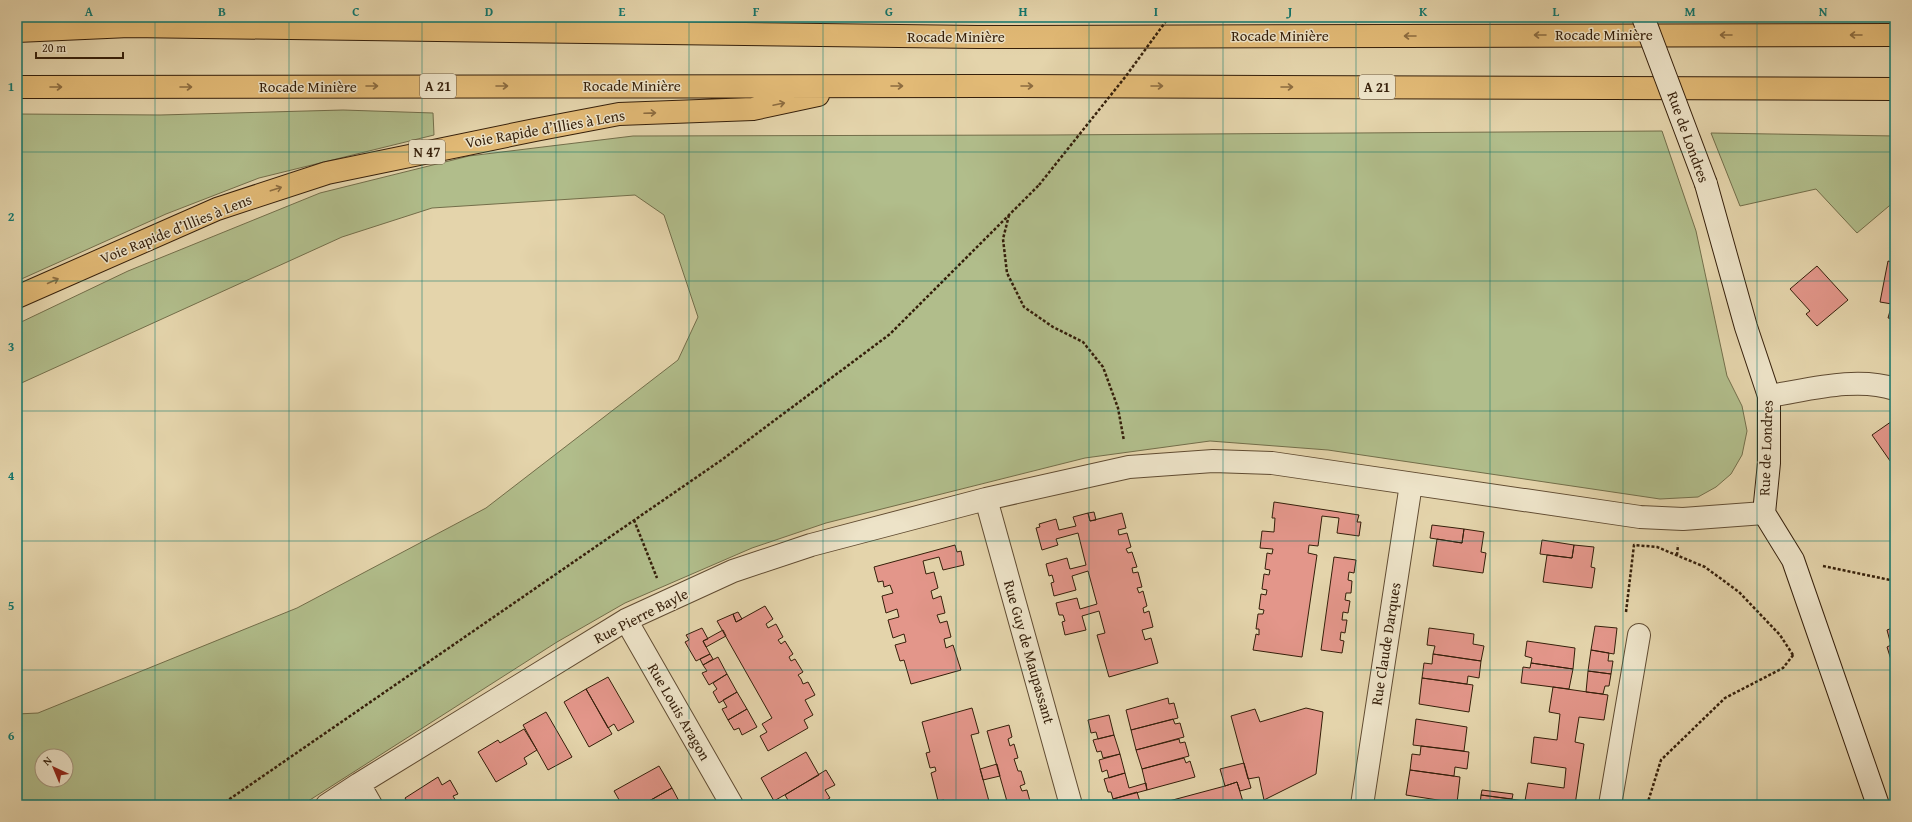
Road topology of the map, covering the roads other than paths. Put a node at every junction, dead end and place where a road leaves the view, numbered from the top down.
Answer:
1 (1643, 17) edge
2 (124, 21) edge
3 (17, 31) edge
4 (1895, 36) edge
5 (858, 86) junction
6 (17, 87) edge
7 (1895, 89) edge
8 (17, 297) edge
9 (1895, 389) edge
10 (1769, 396) junction
11 (1411, 484) junction
12 (986, 499) junction
13 (1764, 513) junction
14 (626, 620) junction
15 (1639, 635) road end
16 (359, 784) junction
17 (328, 805) edge
18 (370, 805) edge
19 (732, 805) edge
20 (1071, 805) edge
21 (1362, 805) edge
22 (1610, 805) edge
23 (1878, 805) edge

1 - 10 street, Rue de Londres, bridge
2 - 3 highway, Rocade Minière
4 -> 2 highway, Rocade Minière
6 -> 5 highway, Rocade Minière / A 21
5 -> 7 highway, Rocade Minière / A 21
8 -> 5 highway, Voie Rapide d’Illies à Lens / N 47
9 - 10 street
10 - 13 street, Rue de Londres
11 - 12 street, Rue Pierre Bayle
11 - 13 street, Rue Pierre Bayle
11 - 21 street, Rue Claude Darques
12 - 14 street, Rue Pierre Bayle
12 - 20 street, Rue Guy de Maupassant
13 - 23 street, Rue de Londres
14 - 16 street, Rue Pierre Bayle
14 - 19 street, Rue Louis Aragon
15 - 22 street
16 - 17 street, Rue Pierre Bayle
16 - 18 street

